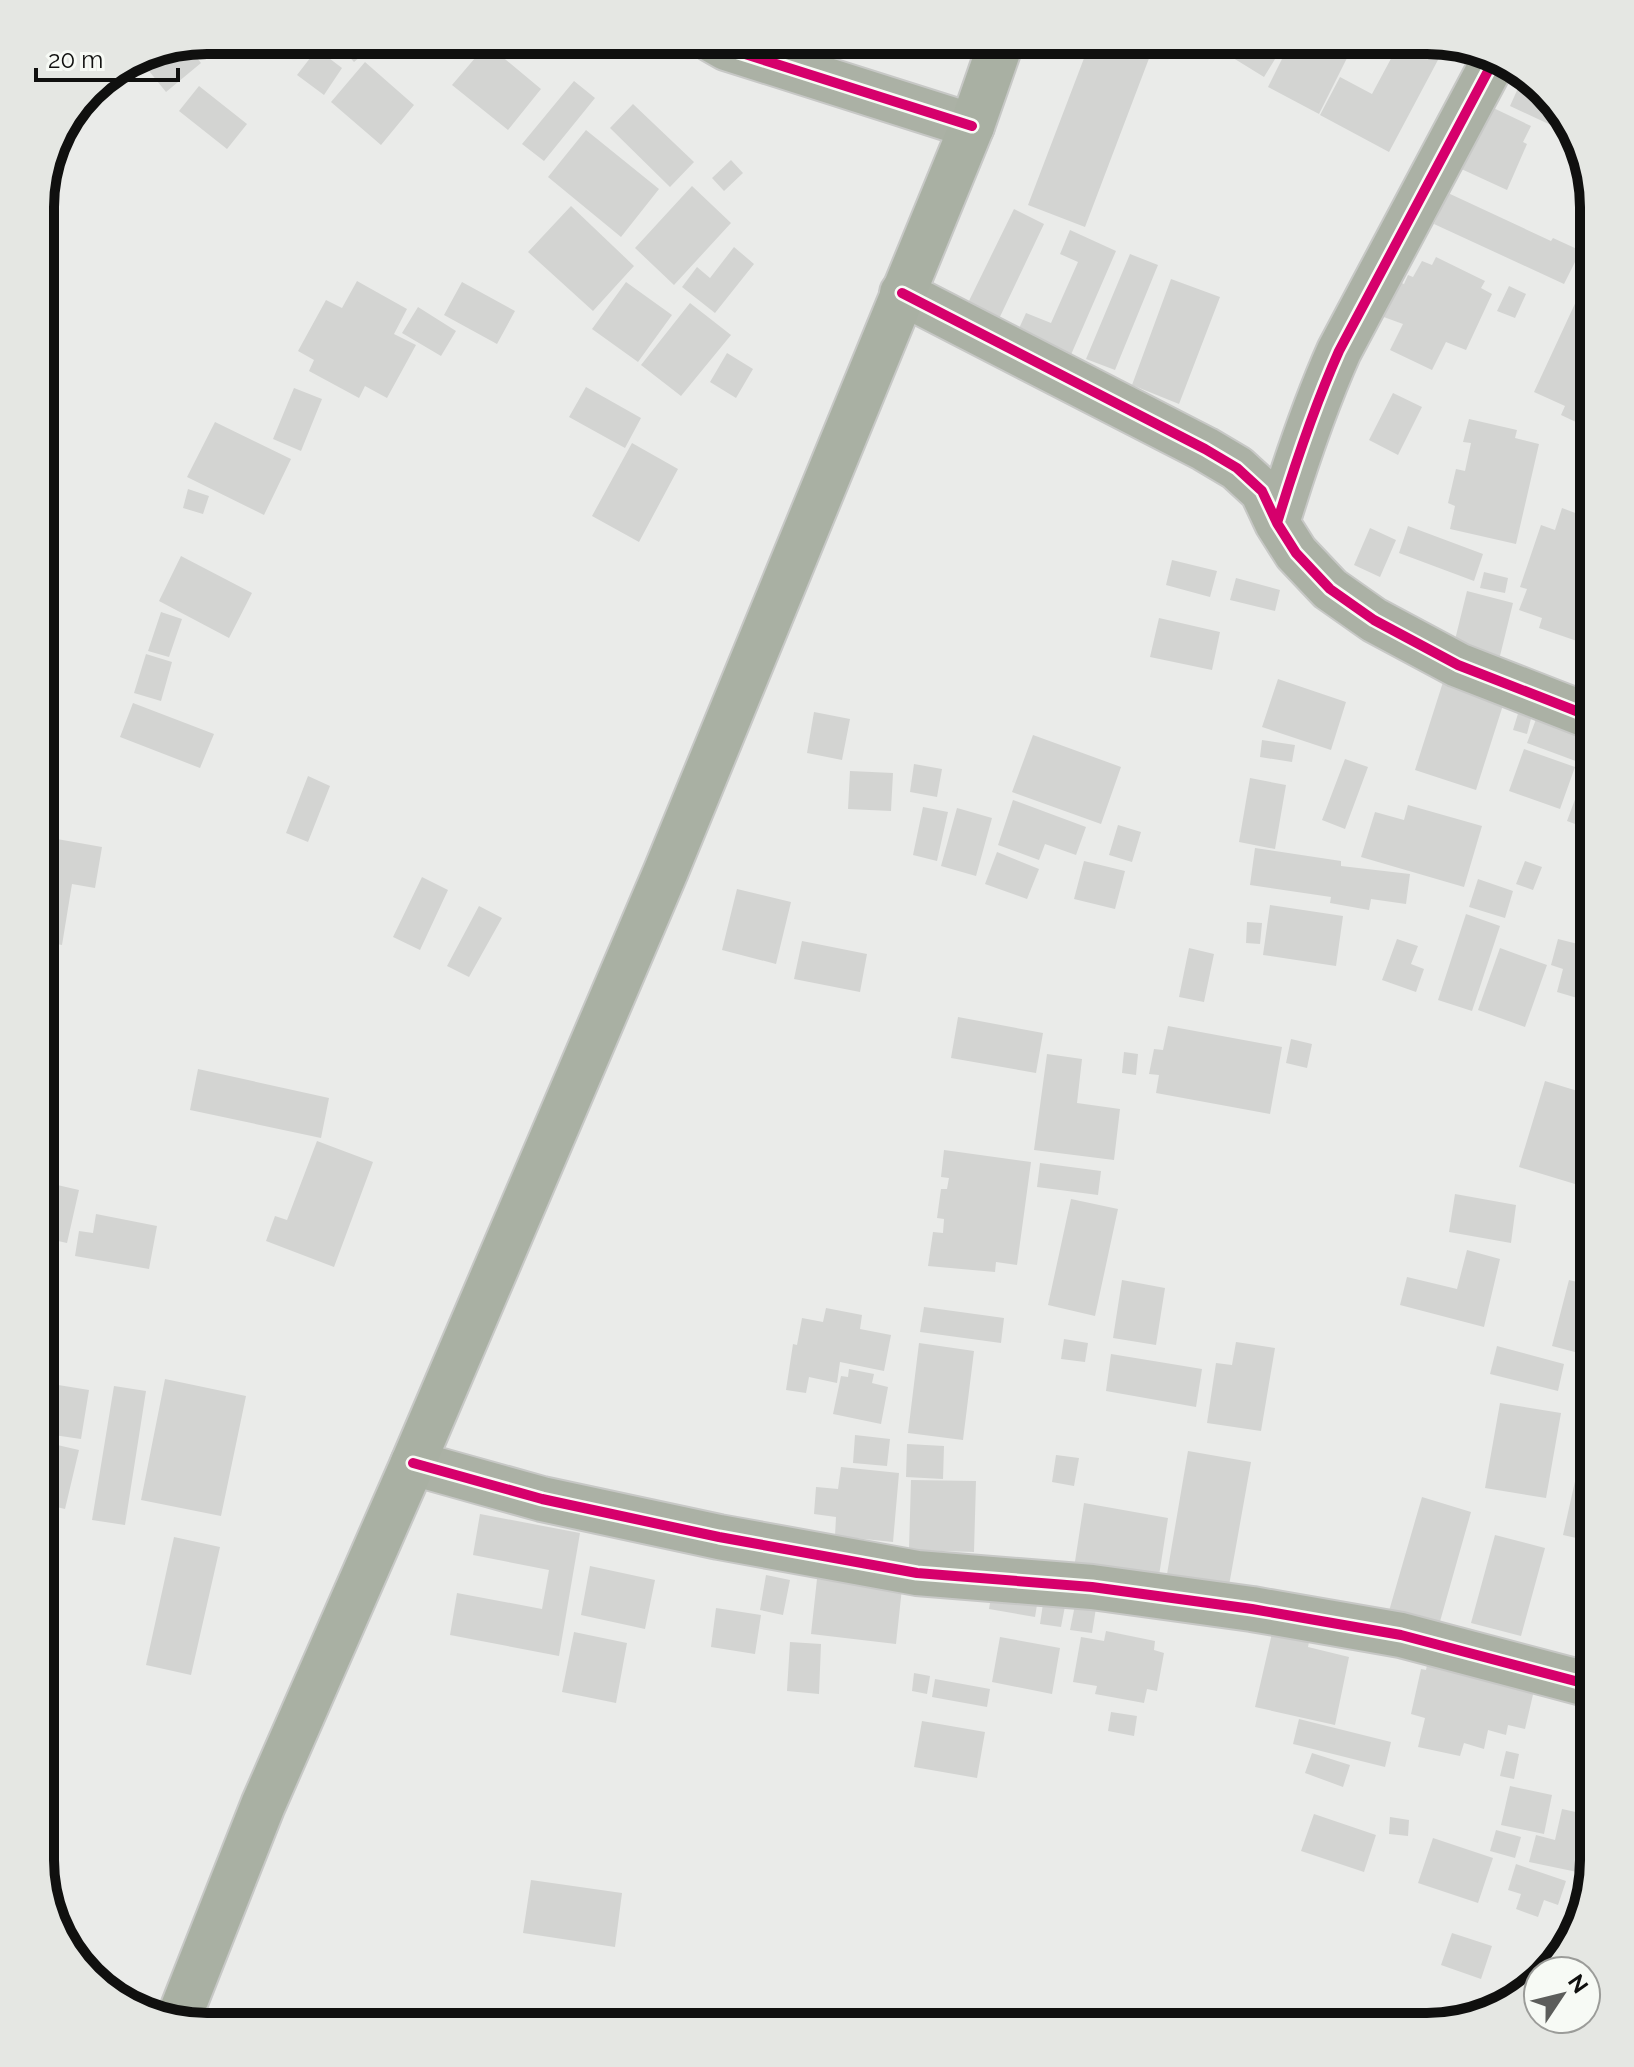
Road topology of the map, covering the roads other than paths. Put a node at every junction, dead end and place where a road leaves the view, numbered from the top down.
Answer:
1 (745, 54) edge
2 (997, 54) edge
3 (1490, 68) edge
4 (972, 126) junction
5 (902, 293) junction
6 (1277, 523) junction
7 (1580, 713) edge
8 (413, 1463) junction
9 (1580, 1682) edge
10 (182, 2011) edge

1 - 4 street
2 - 4 main road
3 - 6 street
4 - 5 main road
5 - 6 street
5 - 8 main road
6 - 7 street
8 - 9 street
8 - 10 main road

